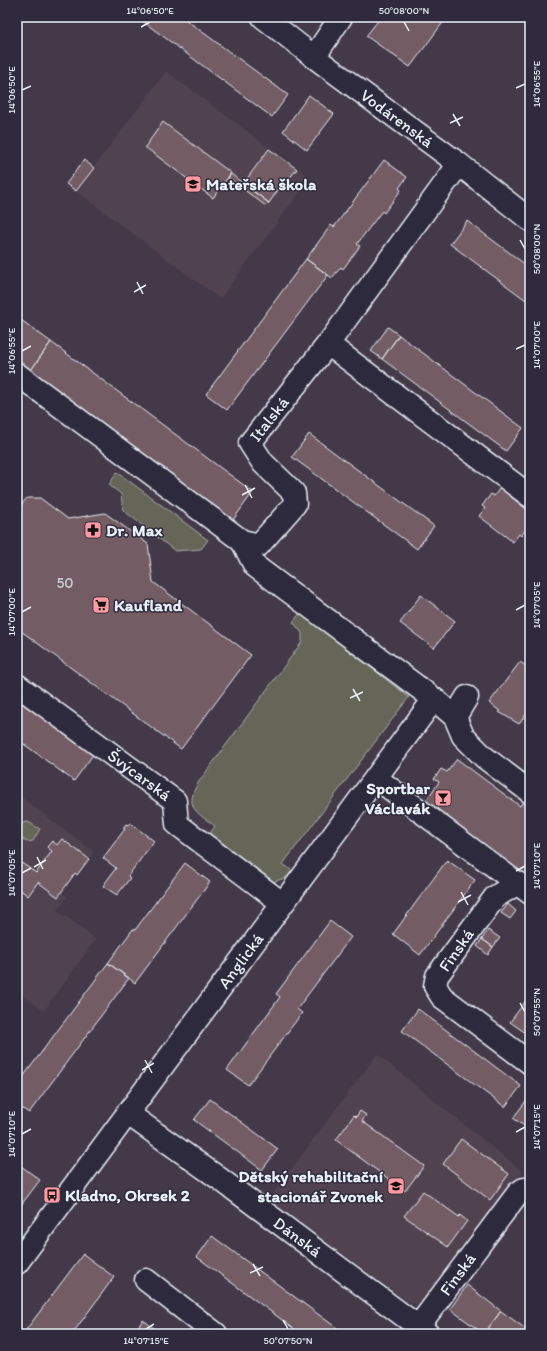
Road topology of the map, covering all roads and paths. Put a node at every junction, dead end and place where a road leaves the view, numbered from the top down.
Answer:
1 (263, 17) edge
2 (341, 17) edge
3 (314, 57) junction
4 (459, 164) junction
5 (530, 220) edge
6 (328, 344) junction
7 (17, 374) edge
8 (530, 496) edge
9 (251, 543) junction
10 (17, 685) edge
11 (467, 698) dead end
12 (434, 699) junction
13 (455, 717) junction
14 (376, 778) junction
15 (530, 792) edge
16 (524, 888) edge
17 (282, 903) junction
18 (530, 1063) edge
19 (127, 1113) junction
20 (530, 1189) edge
21 (23, 1241) edge
22 (17, 1263) edge
23 (146, 1280) dead end
24 (423, 1330) edge
25 (216, 1334) edge

1 - 3 street, Vodárenská
2 - 3 street
3 - 4 street, Vodárenská
4 - 5 street, Vodárenská
4 - 6 street, Italská
6 - 8 street
6 - 9 street, Italská
7 - 9 street
9 - 12 street
10 - 17 street, Švýcarská
11 - 13 street
12 - 13 street
12 - 14 street, Anglická
13 - 15 street
14 - 16 street
14 - 17 street, Anglická
16 - 18 street, Finská
17 - 19 street, Anglická
19 - 21 street, Anglická
19 - 24 street, Dánská
20 - 24 street, Finská
21 - 22 street, Anglická
23 - 25 street

